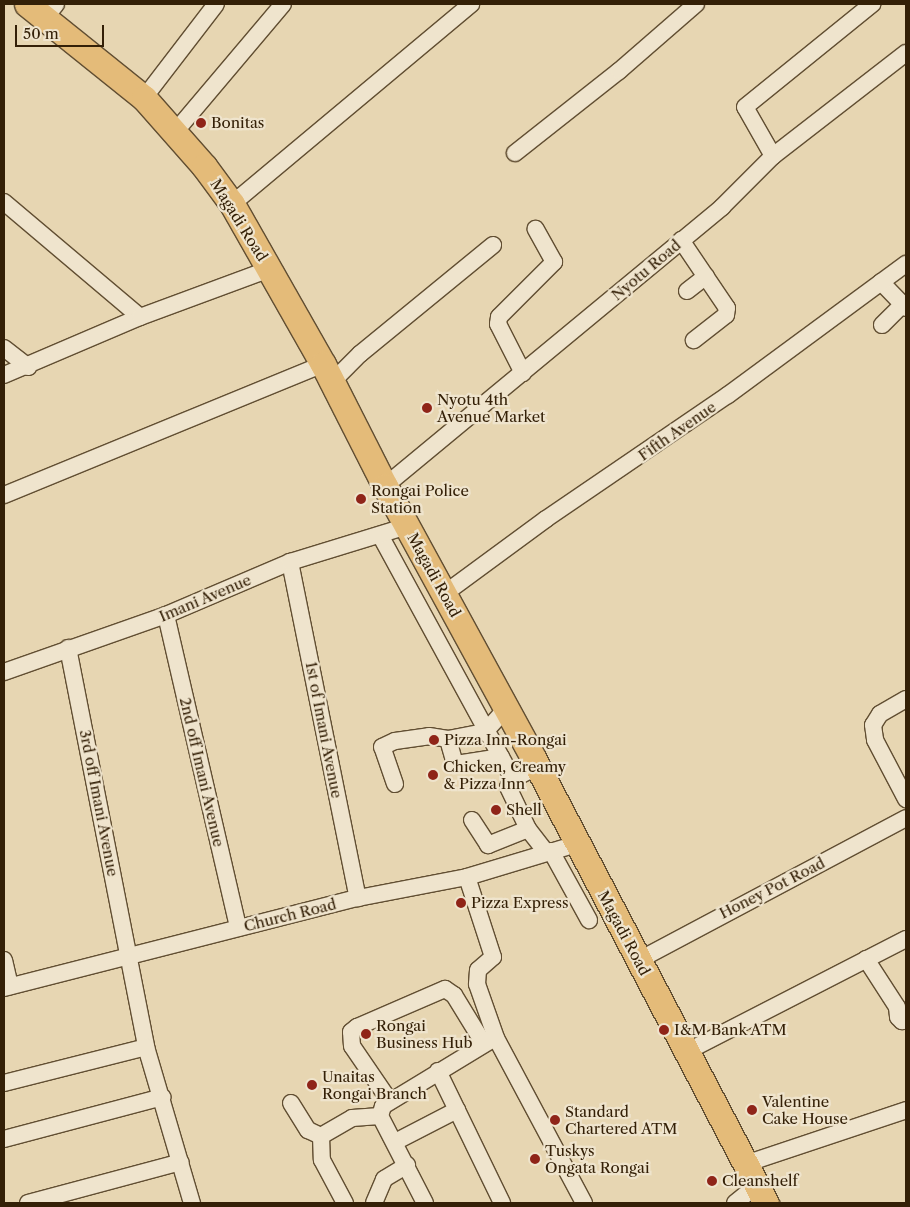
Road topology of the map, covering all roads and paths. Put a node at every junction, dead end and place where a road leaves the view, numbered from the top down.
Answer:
1 (216, 4) edge
2 (283, 4) edge
3 (471, 4) edge
4 (696, 4) edge
5 (872, 4) edge
6 (43, 8) edge
7 (906, 53) edge
8 (144, 98) junction
9 (175, 132) junction
10 (515, 153) dead end
11 (773, 156) junction
12 (4, 202) edge
13 (232, 204) junction
14 (536, 229) dead end
15 (681, 240) junction
16 (493, 245) dead end
17 (906, 264) edge
18 (270, 269) junction
19 (706, 276) junction
20 (881, 282) junction
21 (687, 291) dead end
22 (905, 306) edge
23 (140, 317) junction
24 (882, 325) dead end
25 (694, 340) dead end
26 (4, 348) edge
27 (28, 367) junction
28 (328, 373) junction
29 (523, 373) junction
30 (4, 374) edge
31 (385, 486) junction
32 (4, 495) edge
33 (407, 526) junction
34 (380, 535) junction
35 (290, 562) junction
36 (444, 594) junction
37 (166, 615) junction
38 (459, 622) junction
39 (434, 637) junction
40 (68, 648) junction
41 (4, 672) edge
42 (906, 699) edge
43 (506, 709) junction
44 (485, 732) junction
45 (448, 739) junction
46 (501, 757) junction
47 (537, 767) junction
48 (513, 779) junction
49 (395, 784) dead end
50 (906, 799) edge
51 (906, 818) edge
52 (472, 820) dead end
53 (528, 829) junction
54 (577, 844) junction
55 (549, 852) junction
56 (467, 877) junction
57 (358, 898) junction
58 (589, 920) dead end
59 (238, 928) junction
60 (906, 939) edge
61 (130, 957) junction
62 (866, 959) junction
63 (4, 960) edge
64 (638, 960) junction
65 (7, 987) edge
66 (906, 1019) edge
67 (490, 1041) junction
68 (146, 1047) junction
69 (686, 1052) junction
70 (438, 1071) junction
71 (4, 1083) edge
72 (163, 1097) junction
73 (389, 1100) junction
74 (291, 1103) dead end
75 (457, 1110) junction
76 (906, 1110) edge
77 (380, 1116) junction
78 (321, 1136) junction
79 (4, 1139) edge
80 (395, 1142) junction
81 (181, 1162) junction
82 (407, 1165) junction
83 (756, 1185) edge
84 (28, 1203) edge
85 (192, 1203) edge
86 (345, 1203) edge
87 (374, 1203) edge
88 (425, 1203) edge
89 (502, 1203) edge
90 (584, 1203) edge
91 (735, 1203) edge

1 - 8 street
2 - 9 street
3 - 13 street
4 - 10 street
5 - 11 street
6 - 8 highway, Magadi Road
7 - 11 street, Nyotu Road
8 - 9 highway, Magadi Road
9 - 13 highway, Magadi Road
11 - 15 street, Nyotu Road
12 - 23 street
13 - 18 highway, Magadi Road
14 - 29 street
15 - 19 street
15 - 29 street, Nyotu Road
16 - 28 street
17 - 20 street, Fifth Avenue
18 - 23 street
18 - 28 highway, Magadi Road
19 - 21 street
19 - 25 street
20 - 22 street
20 - 36 street, Fifth Avenue
22 - 24 street
23 - 27 street
26 - 27 street
27 - 30 street
28 - 31 highway, Magadi Road
28 - 32 street
29 - 31 street, Nyotu Road
31 - 33 highway, Magadi Road
33 - 34 street, Imani Avenue
33 - 36 highway, Magadi Road
34 - 35 street, Imani Avenue
34 - 39 street
35 - 37 street, Imani Avenue
35 - 57 street, 1st of Imani Avenue
36 - 38 highway, Magadi Road
37 - 40 street, Imani Avenue
37 - 59 street, 2nd off Imani Avenue
38 - 39 street
38 - 43 highway, Magadi Road
39 - 44 street
40 - 41 street, Imani Avenue
40 - 61 street, 3rd off Imani Avenue
42 - 50 street
43 - 44 street
43 - 47 highway, Magadi Road
44 - 45 street
44 - 46 street
45 - 46 street
45 - 49 street
46 - 48 street
47 - 48 street
47 - 54 highway, Magadi Road
48 - 53 street
51 - 64 street, Honey Pot Road
52 - 53 street
53 - 55 street
54 - 55 street, Church Road
54 - 64 highway, Magadi Road
55 - 56 street, Church Road
55 - 58 street
56 - 57 street, Church Road
56 - 67 street
57 - 59 street, Church Road
59 - 61 street, Church Road
60 - 62 street
61 - 65 street, Church Road
61 - 68 street, 3rd off Imani Avenue
62 - 66 street
62 - 69 street
63 - 65 street
64 - 69 highway, Magadi Road
67 - 70 street
67 - 73 street
67 - 90 street
68 - 71 street
68 - 72 street, 3rd off Imani Avenue
69 - 83 highway, Magadi Road
70 - 73 street
70 - 75 street
72 - 79 street
72 - 81 street, 3rd off Imani Avenue
73 - 77 street
74 - 78 street
75 - 80 street
75 - 89 street
76 - 83 street
77 - 78 street
77 - 80 street
78 - 86 street
80 - 82 street
81 - 84 street
81 - 85 street, 3rd off Imani Avenue
82 - 87 street
82 - 88 street
83 - 91 street

